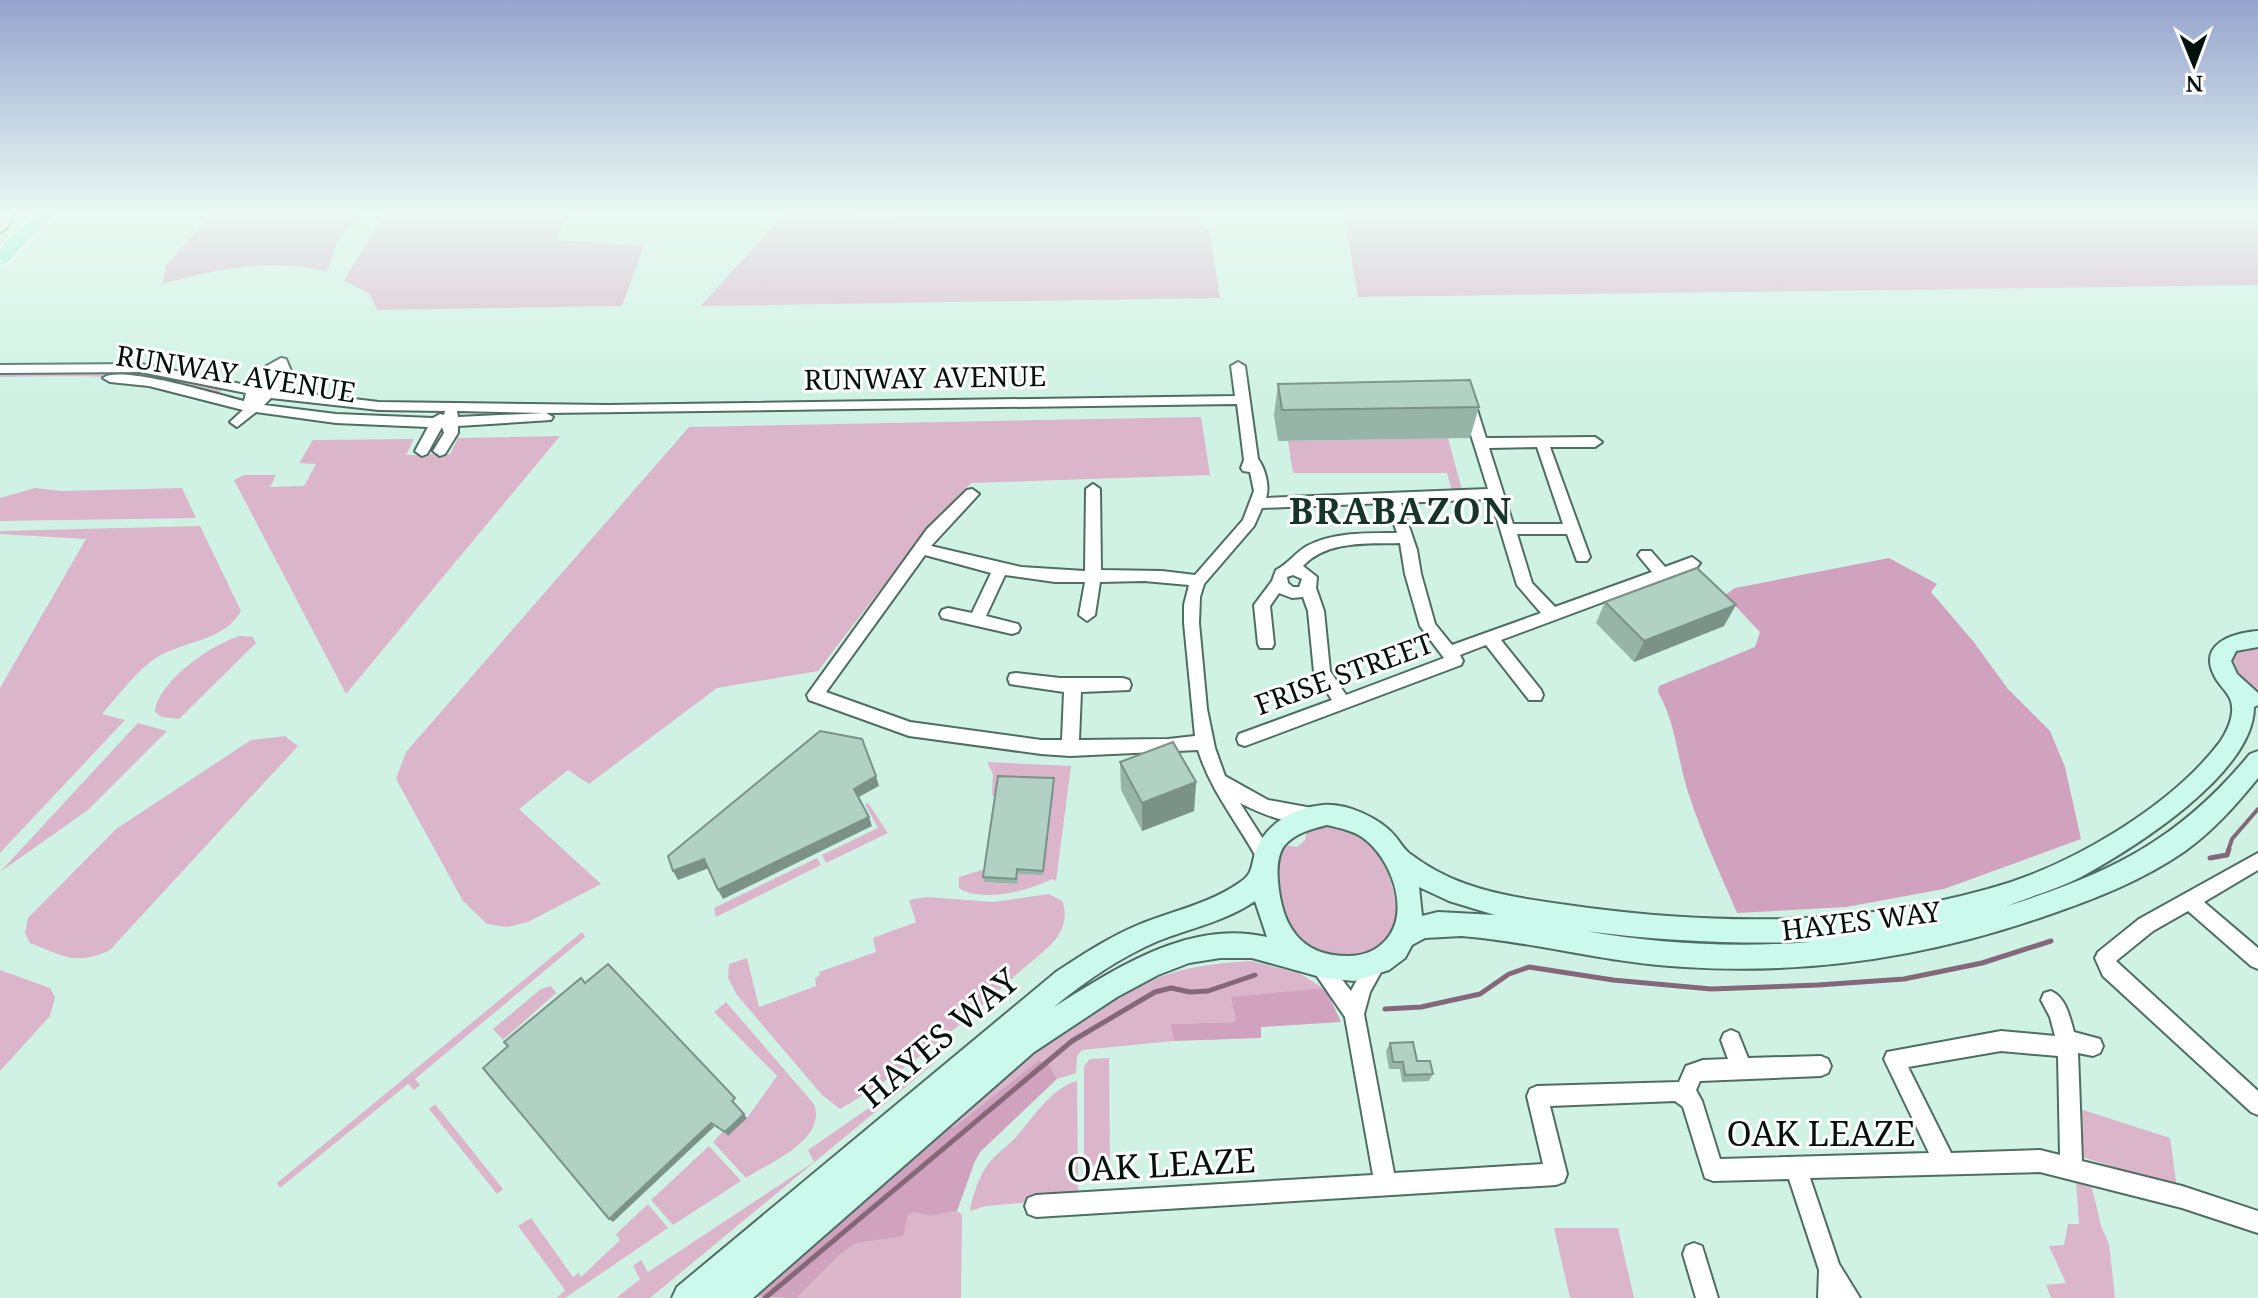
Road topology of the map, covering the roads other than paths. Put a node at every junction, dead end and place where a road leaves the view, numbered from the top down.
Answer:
1 (1238, 366) dead end
2 (0, 369) edge
3 (0, 379) edge
4 (261, 392) junction
5 (1459, 398) edge
6 (1243, 400) junction
7 (250, 407) junction
8 (449, 407) junction
9 (608, 409) junction
10 (445, 423) junction
11 (1595, 442) dead end
12 (1481, 443) junction
13 (1542, 443) junction
14 (422, 451) dead end
15 (440, 451) dead end
16 (1093, 489) dead end
17 (972, 494) dead end
18 (1495, 494) junction
19 (1393, 500) junction
20 (1256, 501) junction
21 (1507, 529) junction
22 (1572, 529) junction
23 (1404, 538) junction
24 (921, 548) junction
25 (1646, 555) dead end
26 (1582, 557) dead end
27 (1692, 563) dead end
28 (1291, 569) junction
29 (1000, 570) junction
30 (1662, 574) junction
31 (1093, 577) junction
32 (1198, 581) junction
33 (1279, 583) junction
34 (1308, 588) junction
35 (948, 614) dead end
36 (1087, 615) dead end
37 (1552, 615) junction
38 (976, 621) junction
39 (1012, 628) dead end
40 (1489, 637) junction
41 (2258, 639) edge
42 (1266, 644) dead end
43 (1448, 653) junction
44 (1016, 679) dead end
45 (1073, 685) junction
46 (1123, 685) dead end
47 (1535, 695) dead end
48 (2249, 698) edge
49 (1343, 703) junction
50 (1245, 739) dead end
51 (1203, 742) junction
52 (1070, 749) junction
53 (2258, 761) edge
54 (1218, 781) junction
55 (1317, 816) junction
56 (1396, 858) junction
57 (2258, 861) edge
58 (1264, 867) junction
59 (2191, 902) junction
60 (1404, 936) junction
61 (2258, 960) edge
62 (1316, 963) junction
63 (1376, 963) junction
64 (2051, 1000) dead end
65 (1354, 1014) junction
66 (1731, 1040) dead end
67 (2066, 1044) junction
68 (2093, 1046) dead end
69 (1821, 1066) dead end
70 (1741, 1068) junction
71 (1685, 1093) junction
72 (2258, 1105) edge
73 (1946, 1165) junction
74 (2071, 1167) junction
75 (1796, 1168) junction
76 (1385, 1184) junction
77 (1036, 1206) dead end
78 (2257, 1226) edge
79 (1694, 1254) dead end
80 (1830, 1270) junction
81 (688, 1298) edge
82 (729, 1298) edge
83 (1707, 1298) edge
84 (1829, 1298) edge
85 (1849, 1298) edge

1 - 6 street
2 - 4 street, RUNWAY AVENUE
3 - 7 street, RUNWAY AVENUE
4 - 7 street
4 - 8 street, RUNWAY AVENUE
5 - 12 street
6 - 9 street, RUNWAY AVENUE
6 - 20 street
7 - 10 street, RUNWAY AVENUE
8 - 9 street, RUNWAY AVENUE
8 - 10 street
9 - 10 street, RUNWAY AVENUE
10 - 14 street
10 - 15 street
11 - 13 street
12 - 13 street
12 - 18 street
13 - 22 street
16 - 31 street
17 - 24 street
18 - 19 street
18 - 21 street
19 - 20 street
19 - 23 street
20 - 32 street
21 - 22 street
21 - 37 street
22 - 26 street
23 - 28 street
23 - 43 street
24 - 29 street
24 - 52 street
25 - 30 street
27 - 30 street, FRISE STREET
28 - 33 street
28 - 34 street
29 - 31 street
29 - 38 street
30 - 37 street, FRISE STREET
31 - 32 street
31 - 36 street
32 - 51 street
33 - 34 street
33 - 42 street
34 - 49 street
35 - 38 street
37 - 40 street, FRISE STREET
38 - 39 street
40 - 43 street, FRISE STREET
40 - 47 street
41 - 48 street
43 - 49 street, FRISE STREET
44 - 45 street
45 - 46 street
45 - 52 street
48 - 56 street, HAYES WAY
49 - 50 street, FRISE STREET
51 - 52 street
51 - 54 street
53 - 60 street, HAYES WAY
54 - 55 street
54 - 58 street
55 - 56 street
55 - 58 street
56 - 60 street
57 - 59 street
58 - 62 street
58 - 81 street, HAYES WAY
59 - 61 street
59 - 72 street
60 - 63 street
62 - 63 street
62 - 65 street
62 - 82 street, HAYES WAY
63 - 65 street
64 - 67 street
65 - 76 street
66 - 70 street
67 - 68 street
67 - 73 street
67 - 74 street
69 - 70 street
70 - 71 street
71 - 75 street, OAK LEAZE
71 - 76 street, OAK LEAZE
73 - 74 street, OAK LEAZE
73 - 75 street, OAK LEAZE
74 - 78 street, OAK LEAZE
75 - 80 street
76 - 77 street, OAK LEAZE
79 - 83 street
80 - 84 street
80 - 85 street

